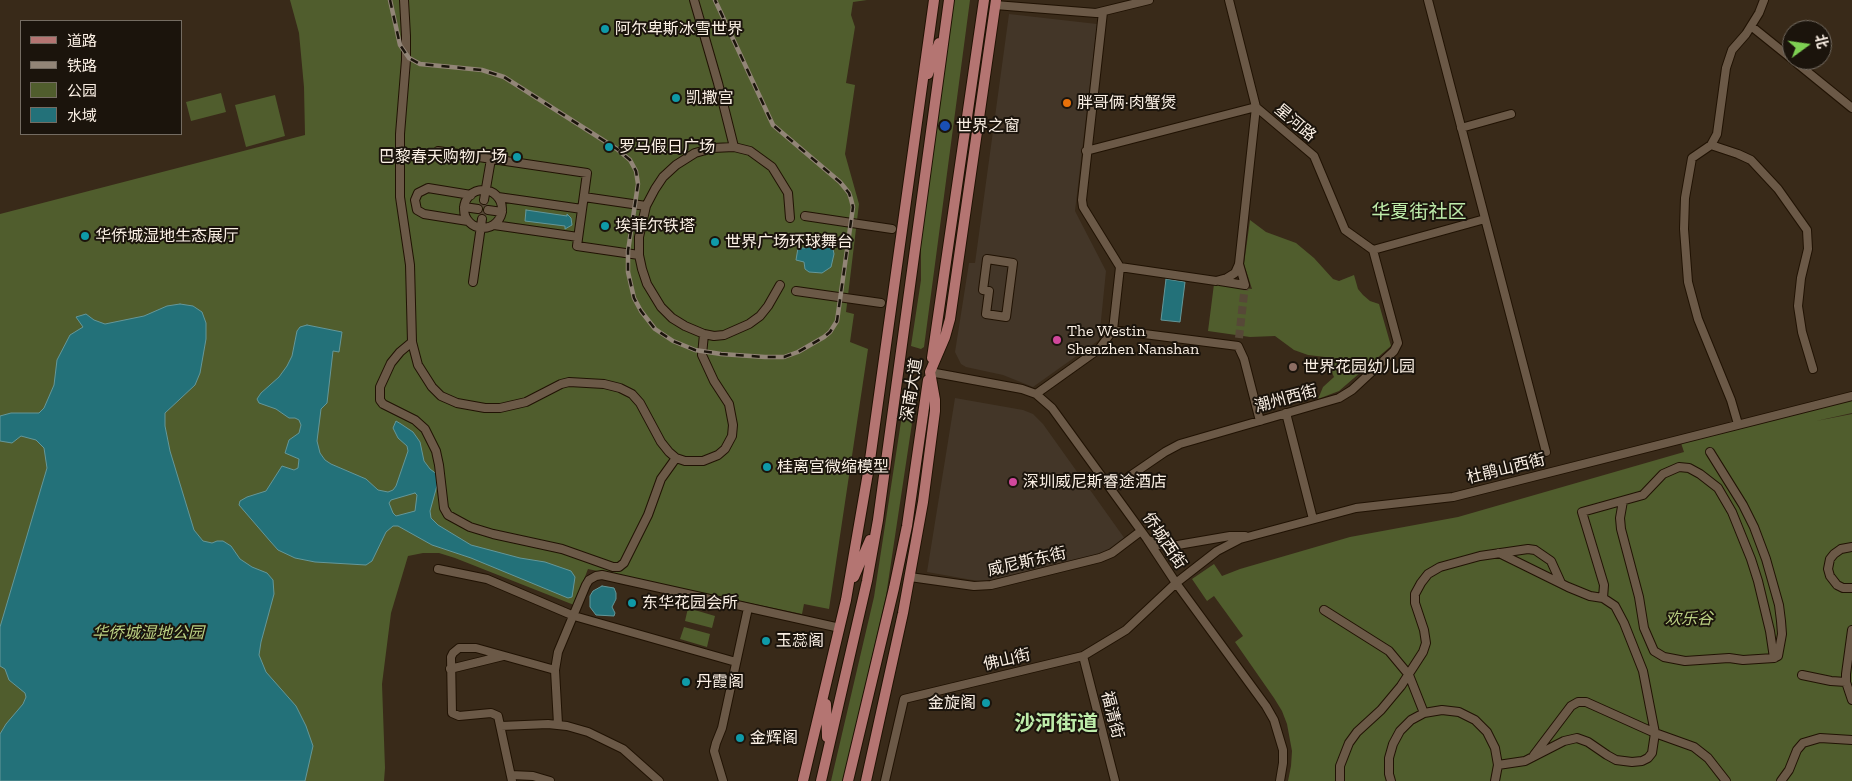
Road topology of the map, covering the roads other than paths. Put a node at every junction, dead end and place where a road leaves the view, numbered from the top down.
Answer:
1 (404, 0) edge
2 (694, 0) edge
3 (934, 0) edge
4 (949, 0) edge
5 (984, 0) edge
6 (1149, 0) edge
7 (1229, 0) edge
8 (1428, 0) edge
9 (1764, 0) edge
10 (996, 4) edge
11 (1103, 12) junction
12 (946, 23) junction
13 (1751, 26) junction
14 (1782, 52) edge
15 (1804, 70) edge
16 (974, 73) junction
17 (921, 94) junction
18 (1256, 107) junction
19 (1852, 108) edge
20 (1511, 114) dead end
21 (1461, 128) junction
22 (965, 131) junction
23 (1711, 146) junction
24 (734, 148) junction
25 (438, 151) dead end
26 (1086, 151) junction
27 (491, 159) junction
28 (486, 190) junction
29 (471, 194) junction
30 (400, 197) junction
31 (498, 197) junction
32 (584, 197) junction
33 (415, 200) junction
34 (484, 200) tunnel mouth
35 (646, 206) junction
36 (464, 207) junction
37 (965, 208) junction
38 (478, 209) dead end
39 (582, 209) junction
40 (488, 210) dead end
41 (502, 212) junction
42 (805, 216) dead end
43 (790, 218) dead end
44 (482, 219) tunnel mouth
45 (1485, 219) junction
46 (468, 221) junction
47 (494, 225) junction
48 (480, 228) junction
49 (892, 229) dead end
50 (578, 237) junction
51 (1373, 250) junction
52 (639, 255) junction
53 (1239, 264) junction
54 (1120, 267) junction
55 (1216, 281) junction
56 (473, 282) dead end
57 (780, 285) dead end
58 (796, 291) dead end
59 (881, 303) dead end
60 (1006, 317) joint
61 (1113, 330) junction
62 (704, 334) junction
63 (412, 342) junction
64 (886, 353) junction
65 (1813, 369) dead end
66 (930, 372) junction
67 (895, 394) junction
68 (1036, 394) junction
69 (1852, 396) edge
70 (1286, 413) junction
71 (1260, 421) junction
72 (1738, 424) junction
73 (1546, 452) dead end
74 (1710, 452) dead end
75 (676, 458) junction
76 (1111, 489) junction
77 (1623, 501) junction
78 (1313, 519) junction
79 (878, 520) junction
80 (1141, 531) junction
81 (918, 532) junction
82 (1249, 536) junction
83 (1147, 539) junction
84 (1758, 540) junction
85 (1746, 546) junction
86 (1852, 548) edge
87 (1499, 553) junction
88 (438, 568) dead end
89 (910, 577) junction
90 (1176, 583) junction
91 (1561, 584) junction
92 (894, 588) junction
93 (1852, 588) edge
94 (1603, 598) junction
95 (846, 600) junction
96 (748, 608) junction
97 (1324, 610) dead end
98 (574, 616) junction
99 (840, 628) junction
100 (1852, 630) edge
101 (505, 656) junction
102 (1083, 656) junction
103 (1774, 658) junction
104 (736, 662) junction
105 (450, 669) junction
106 (555, 670) junction
107 (1409, 675) junction
108 (1802, 675) dead end
109 (1846, 682) junction
110 (825, 690) junction
111 (1852, 700) edge
112 (1424, 713) junction
113 (558, 724) junction
114 (501, 726) junction
115 (1655, 733) junction
116 (1852, 740) edge
117 (828, 750) junction
118 (1533, 757) junction
119 (1498, 766) junction
120 (511, 778) edge
121 (550, 781) edge
122 (659, 781) edge
123 (723, 781) edge
124 (804, 781) edge
125 (821, 781) edge
126 (848, 781) edge
127 (866, 781) edge
128 (885, 781) edge
129 (1115, 781) edge
130 (1280, 781) edge
131 (1340, 781) edge
132 (1392, 781) edge
133 (1495, 781) edge
134 (1726, 781) edge
135 (1781, 781) edge

1 - 30 street
2 - 24 street
3 - 17 main road
4 - 12 main road, 深南大道
5 - 16 main road, 深南大道
6 - 11 street
7 - 18 street, 星河路
8 - 21 street
9 - 13 street
10 - 11 street
10 - 16 main road
10 - 37 main road
11 - 26 street
12 - 17 main road
12 - 67 main road, 深南大道
13 - 14 street
13 - 23 street
15 - 19 street
16 - 22 main road, 深南大道
17 - 64 main road
18 - 26 street
18 - 51 street, 星河路
18 - 53 street
20 - 21 street
21 - 45 street
22 - 37 main road
22 - 66 main road, 深南大道
23 - 65 street
23 - 72 street
24 - 35 street
24 - 43 street
25 - 27 street
26 - 54 street
27 - 28 street
27 - 32 street
28 - 29 street
28 - 31 street
28 - 34 street
29 - 33 street
29 - 36 street
30 - 33 street
30 - 63 street
31 - 39 street
31 - 41 street
32 - 35 street
32 - 39 street
33 - 46 street
35 - 52 street
36 - 38 street
36 - 46 street
37 - 66 main road
39 - 50 street
40 - 41 street
41 - 47 street
42 - 49 street
44 - 48 street
45 - 51 street
45 - 73 street
46 - 48 street
47 - 48 street
47 - 50 street
48 - 56 street
50 - 52 street
51 - 70 street, 潮州西街
52 - 62 street
53 - 55 street
53 - 55 street
54 - 55 street
54 - 61 street
57 - 62 street
58 - 59 street
60 - 60 street
61 - 68 street
61 - 71 street
62 - 75 street
63 - 75 street
63 - 75 street
64 - 67 main road
64 - 95 main road
66 - 68 street, 侨城西街
66 - 81 main road
66 - 92 main road, 深南大道
67 - 79 main road, 深南大道
68 - 76 street, 侨城西街
69 - 72 street, 杜鹃山西街
70 - 71 street, 潮州西街
70 - 78 street
71 - 76 street, 潮州西街
72 - 78 street, 杜鹃山西街
74 - 84 street
76 - 80 street, 侨城西街
77 - 85 street
77 - 94 street
77 - 103 street
78 - 82 street, 杜鹃山西街
79 - 95 main road
79 - 117 main road, 深南大道
80 - 83 street, 侨城西街
80 - 89 street, 威尼斯东街
81 - 89 main road
81 - 92 main road
82 - 83 street
82 - 90 street, 杜鹃山西街
83 - 90 street, 侨城西街
84 - 85 street
84 - 103 street
85 - 103 street
86 - 93 street
87 - 91 street
87 - 91 street
87 - 107 street
88 - 98 street
89 - 127 main road
90 - 102 street, 佛山街
90 - 130 street, 侨城西街
91 - 94 street
92 - 126 main road, 深南大道
94 - 115 street
95 - 99 main road
96 - 98 street
96 - 99 street
96 - 104 street
97 - 107 street
98 - 104 street
98 - 106 street
99 - 110 main road
100 - 109 street
101 - 105 street
101 - 105 street
101 - 106 street
102 - 128 street, 佛山街
102 - 129 street, 福清街
104 - 123 street
105 - 114 street
106 - 113 street
107 - 112 street
107 - 131 street
108 - 109 street
109 - 111 street
110 - 117 main road
110 - 124 main road
112 - 119 street
112 - 132 street
113 - 114 street
113 - 122 street
114 - 120 street
115 - 118 street
115 - 118 street
115 - 134 street
116 - 135 street
117 - 125 main road, 深南大道
118 - 119 street
119 - 133 street
120 - 121 street

